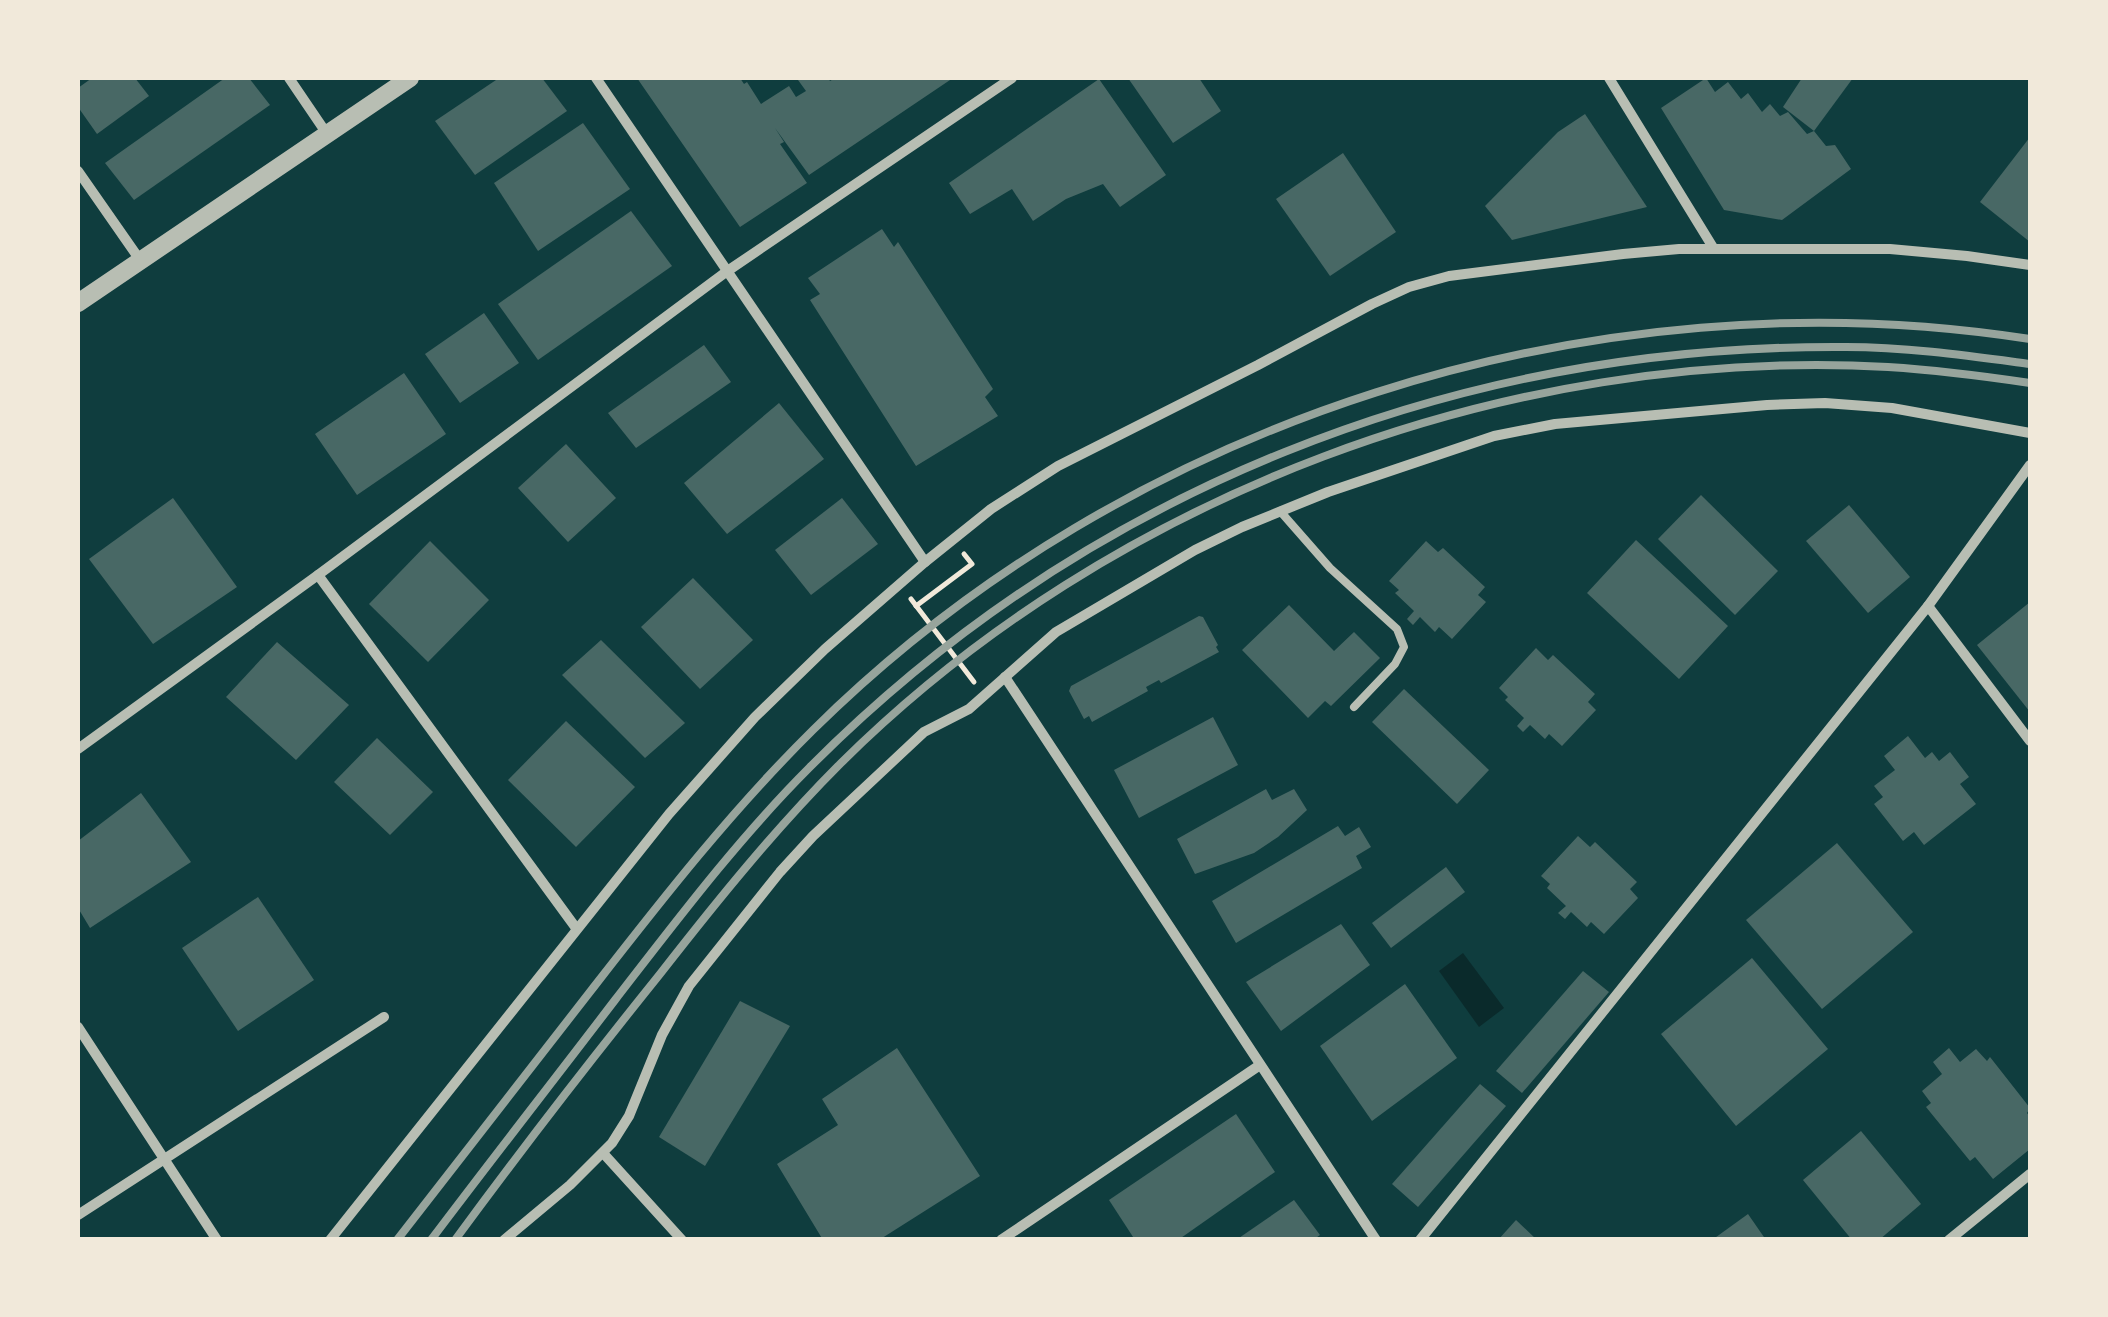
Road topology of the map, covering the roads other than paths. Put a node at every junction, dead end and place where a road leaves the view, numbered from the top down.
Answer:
1 (289, 78) edge
2 (410, 78) edge
3 (596, 78) edge
4 (1012, 78) edge
5 (1610, 78) edge
6 (327, 134) junction
7 (78, 171) edge
8 (1714, 249) junction
9 (140, 260) junction
10 (2030, 265) edge
11 (726, 272) junction
12 (78, 303) edge
13 (2030, 432) edge
14 (2030, 465) edge
15 (1280, 510) junction
16 (925, 562) junction
17 (318, 575) junction
18 (1928, 606) junction
19 (1005, 677) junction
20 (1354, 707) dead end
21 (2030, 741) edge
22 (78, 749) edge
23 (576, 928) junction
24 (384, 1018) dead end
25 (78, 1027) edge
26 (1260, 1064) junction
27 (603, 1153) junction
28 (163, 1158) junction
29 (2030, 1174) edge
30 (78, 1215) edge
31 (217, 1240) edge
32 (330, 1240) edge
33 (504, 1240) edge
34 (682, 1240) edge
35 (1000, 1240) edge
36 (1376, 1240) edge
37 (1420, 1240) edge
38 (1949, 1240) edge

1 - 6 street
2 - 6 street
3 - 11 street
4 - 11 street
5 - 8 street
6 - 9 street
7 - 9 street
8 - 10 street
8 - 16 street
9 - 12 street
11 - 16 street
11 - 17 street
13 - 15 street
14 - 18 street
15 - 19 street
15 - 20 lane
16 - 23 street
17 - 22 street
17 - 23 street
18 - 21 street
18 - 37 street
19 - 26 street
19 - 27 street
23 - 32 street
24 - 28 street
25 - 28 street
26 - 35 street
26 - 36 street
27 - 33 street
27 - 34 street
28 - 30 street
28 - 31 street
29 - 38 street

